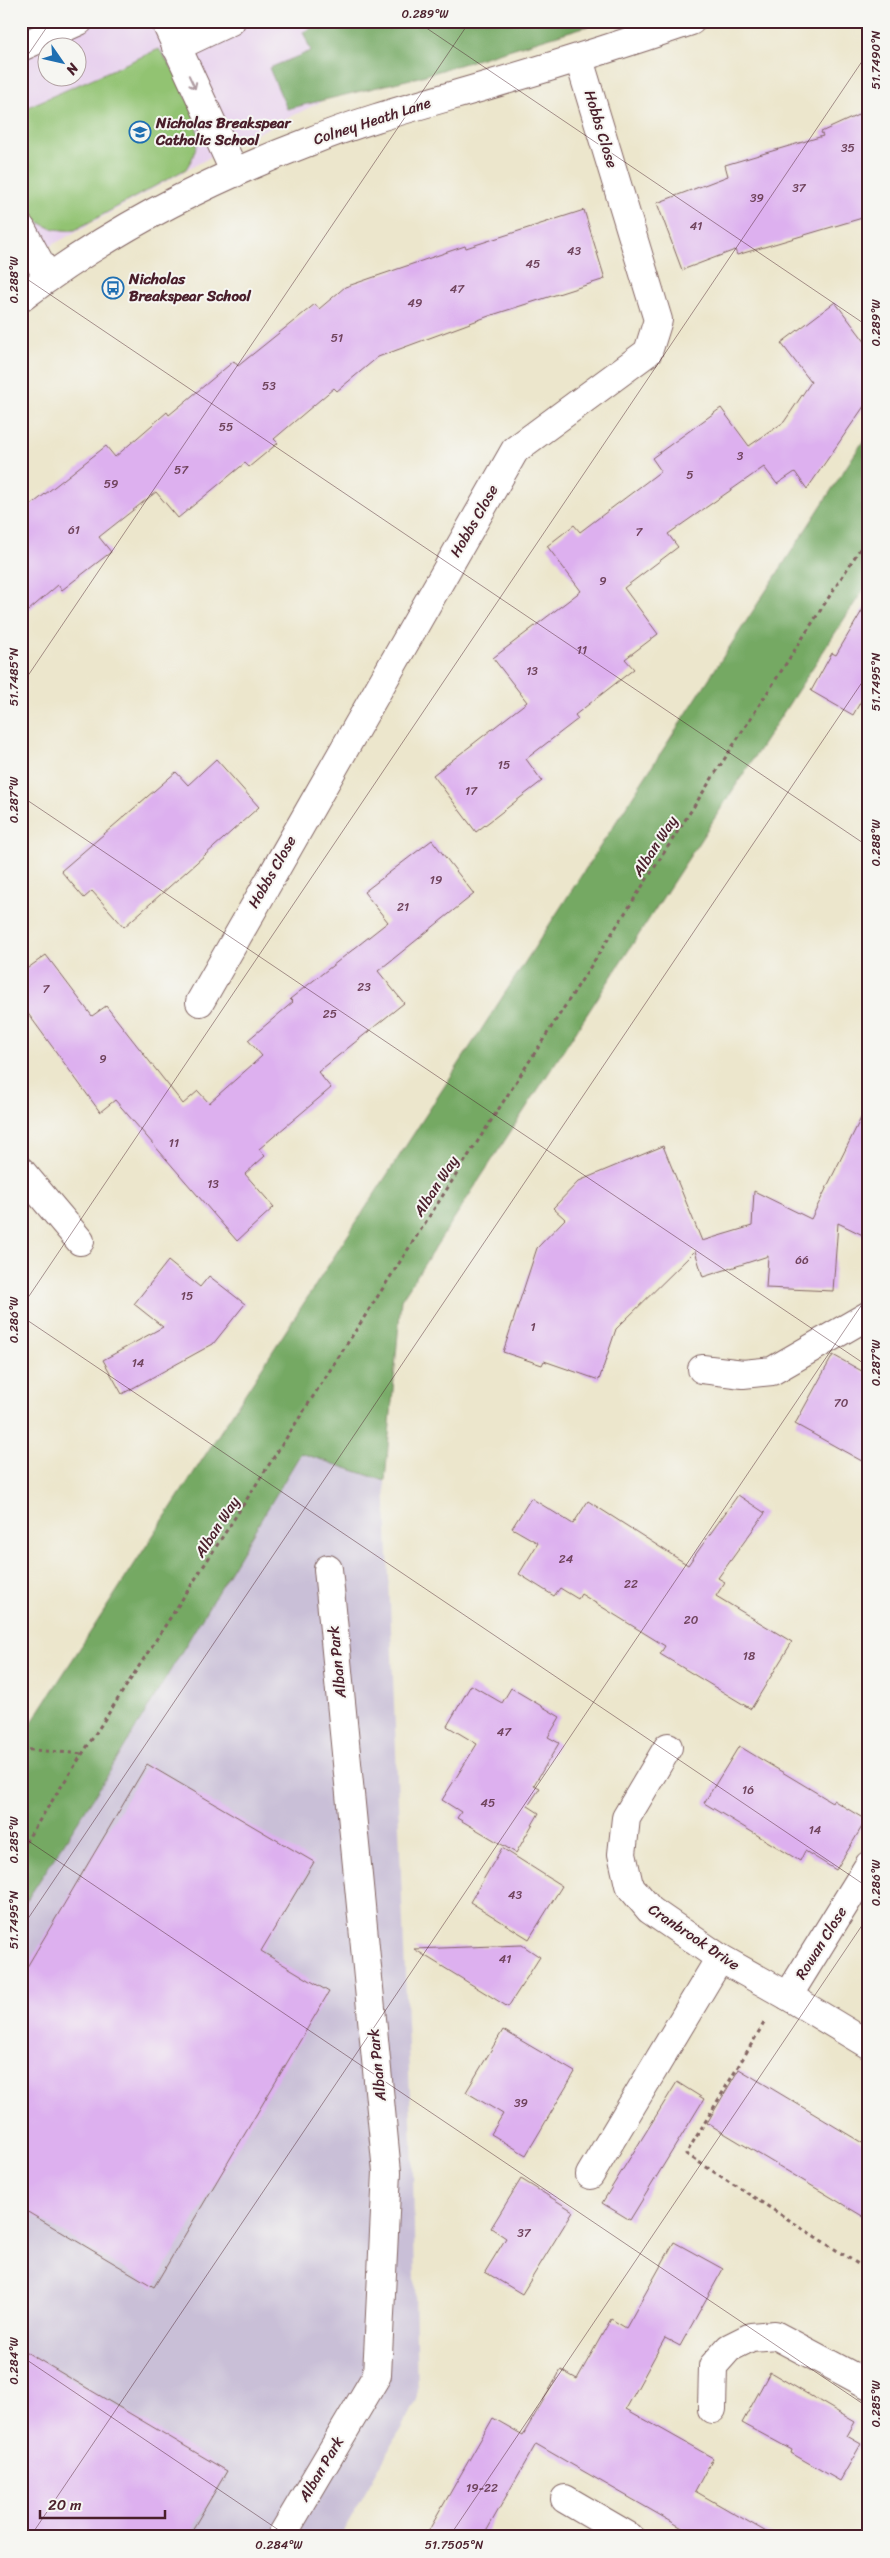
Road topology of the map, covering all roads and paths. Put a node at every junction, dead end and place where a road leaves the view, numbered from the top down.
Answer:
1 (79, 21) edge
2 (165, 21) edge
3 (231, 21) edge
4 (691, 21) edge
5 (176, 46) junction
6 (21, 47) edge
7 (579, 59) junction
8 (235, 173) junction
9 (21, 228) edge
10 (48, 278) junction
11 (21, 298) edge
12 (869, 535) edge
13 (200, 1002) dead end
14 (21, 1171) edge
15 (80, 1241) dead end
16 (869, 1315) edge
17 (702, 1369) dead end
18 (328, 1569) dead end
19 (668, 1747) dead end
20 (21, 1749) edge
21 (84, 1754) junction
22 (21, 1849) edge
23 (869, 1865) edge
24 (720, 1958) junction
25 (785, 1994) junction
26 (869, 2045) edge
27 (590, 2175) dead end
28 (869, 2271) edge
29 (869, 2384) edge
30 (712, 2409) dead end
31 (565, 2499) dead end
32 (281, 2537) edge
33 (630, 2537) edge

1 - 6 street
2 - 5 street
3 - 5 street
4 - 7 street, Colney Heath Lane
5 -> 8 street
7 - 8 street, Colney Heath Lane
7 - 13 street, Hobbs Close
8 - 10 street, Colney Heath Lane
9 - 10 street
10 - 11 street, Colney Heath Lane
12 - 21 path, Alban Way
14 - 15 street
16 - 17 street
18 - 32 street, Alban Park
19 - 24 street, Cranbrook Drive
20 - 21 path
21 - 22 path, Alban Way
23 - 25 street, Rowan Close
24 - 25 street, Cranbrook Drive
24 - 27 street
25 - 26 street, Cranbrook Drive
25 - 28 path
29 - 30 street
31 - 33 street

